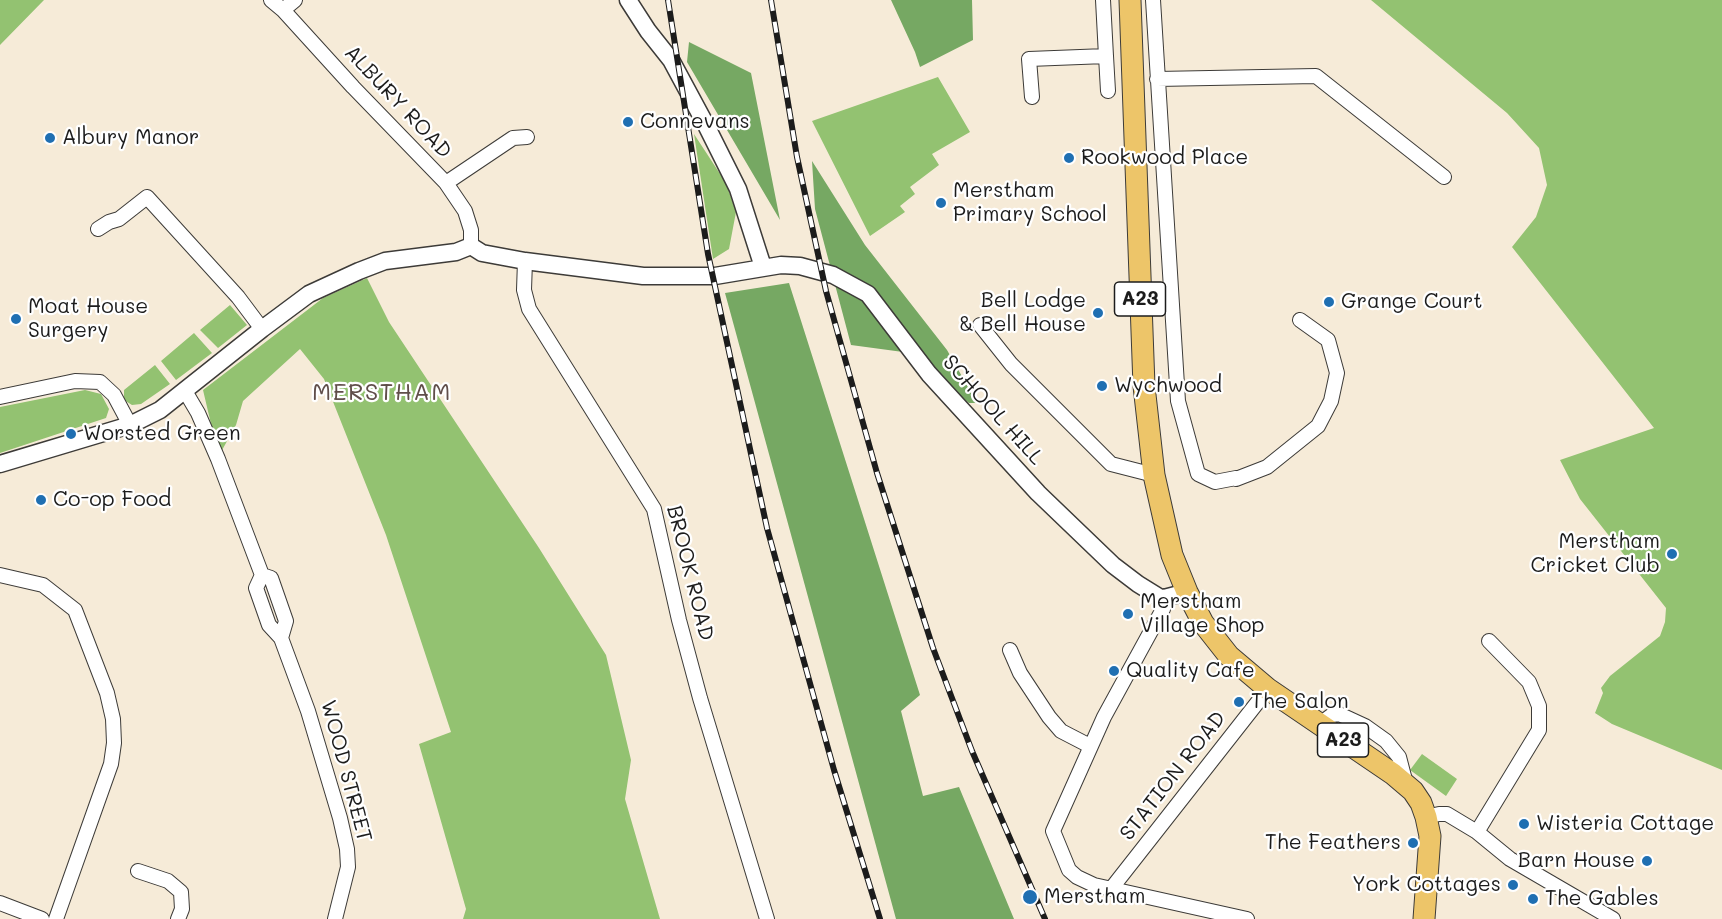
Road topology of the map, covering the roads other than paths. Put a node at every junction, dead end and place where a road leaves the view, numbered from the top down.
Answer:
1 (271, 0) edge
2 (295, 0) edge
3 (628, 0) edge
4 (1103, 0) edge
5 (1130, 0) edge
6 (1153, 0) edge
7 (283, 10) junction
8 (1106, 56) junction
9 (1157, 78) junction
10 (1108, 92) dead end
11 (1032, 97) dead end
12 (527, 137) dead end
13 (1444, 177) dead end
14 (446, 183) junction
15 (98, 229) dead end
16 (471, 246) junction
17 (525, 261) junction
18 (763, 267) junction
19 (1300, 320) dead end
20 (980, 325) dead end
21 (262, 329) junction
22 (185, 391) junction
23 (0, 397) edge
24 (130, 425) junction
25 (0, 464) edge
26 (1154, 475) junction
27 (0, 575) edge
28 (1188, 592) junction
29 (1164, 598) junction
30 (1489, 641) dead end
31 (1010, 650) dead end
32 (1268, 689) junction
33 (1090, 746) junction
34 (1426, 817) junction
35 (1478, 832) junction
36 (138, 871) dead end
37 (1111, 889) junction
38 (0, 903) edge
39 (42, 919) edge
40 (56, 919) edge
41 (178, 919) edge
42 (335, 919) edge
43 (767, 919) edge
44 (1247, 919) edge
45 (1424, 919) edge
46 (1613, 919) edge

1 - 7 street, ALBURY ROAD
2 - 7 street
3 - 18 street
4 - 8 street
5 - 26 main road, A23
6 - 9 street
7 - 14 street, ALBURY ROAD
8 - 10 street
8 - 11 street
9 - 13 street
9 - 19 street
12 - 14 street
14 - 16 street, ALBURY ROAD
15 - 21 street
16 - 17 street, SCHOOL HILL
16 - 21 street
17 - 18 street, SCHOOL HILL
17 - 43 street, BROOK ROAD
18 - 29 street, SCHOOL HILL
20 - 26 street
21 - 22 street
22 - 24 street
22 - 42 street, WOOD STREET
23 - 24 street
24 - 25 street
26 - 28 main road, A23
27 - 40 street
28 - 29 street
28 - 32 main road, A23
29 - 33 street
30 - 35 street
31 - 33 street
32 - 34 main road, A23
32 - 37 street, STATION ROAD
33 - 37 street
34 - 35 street
34 - 45 main road, A23
35 - 46 street
36 - 41 street
37 - 44 street
38 - 39 street

